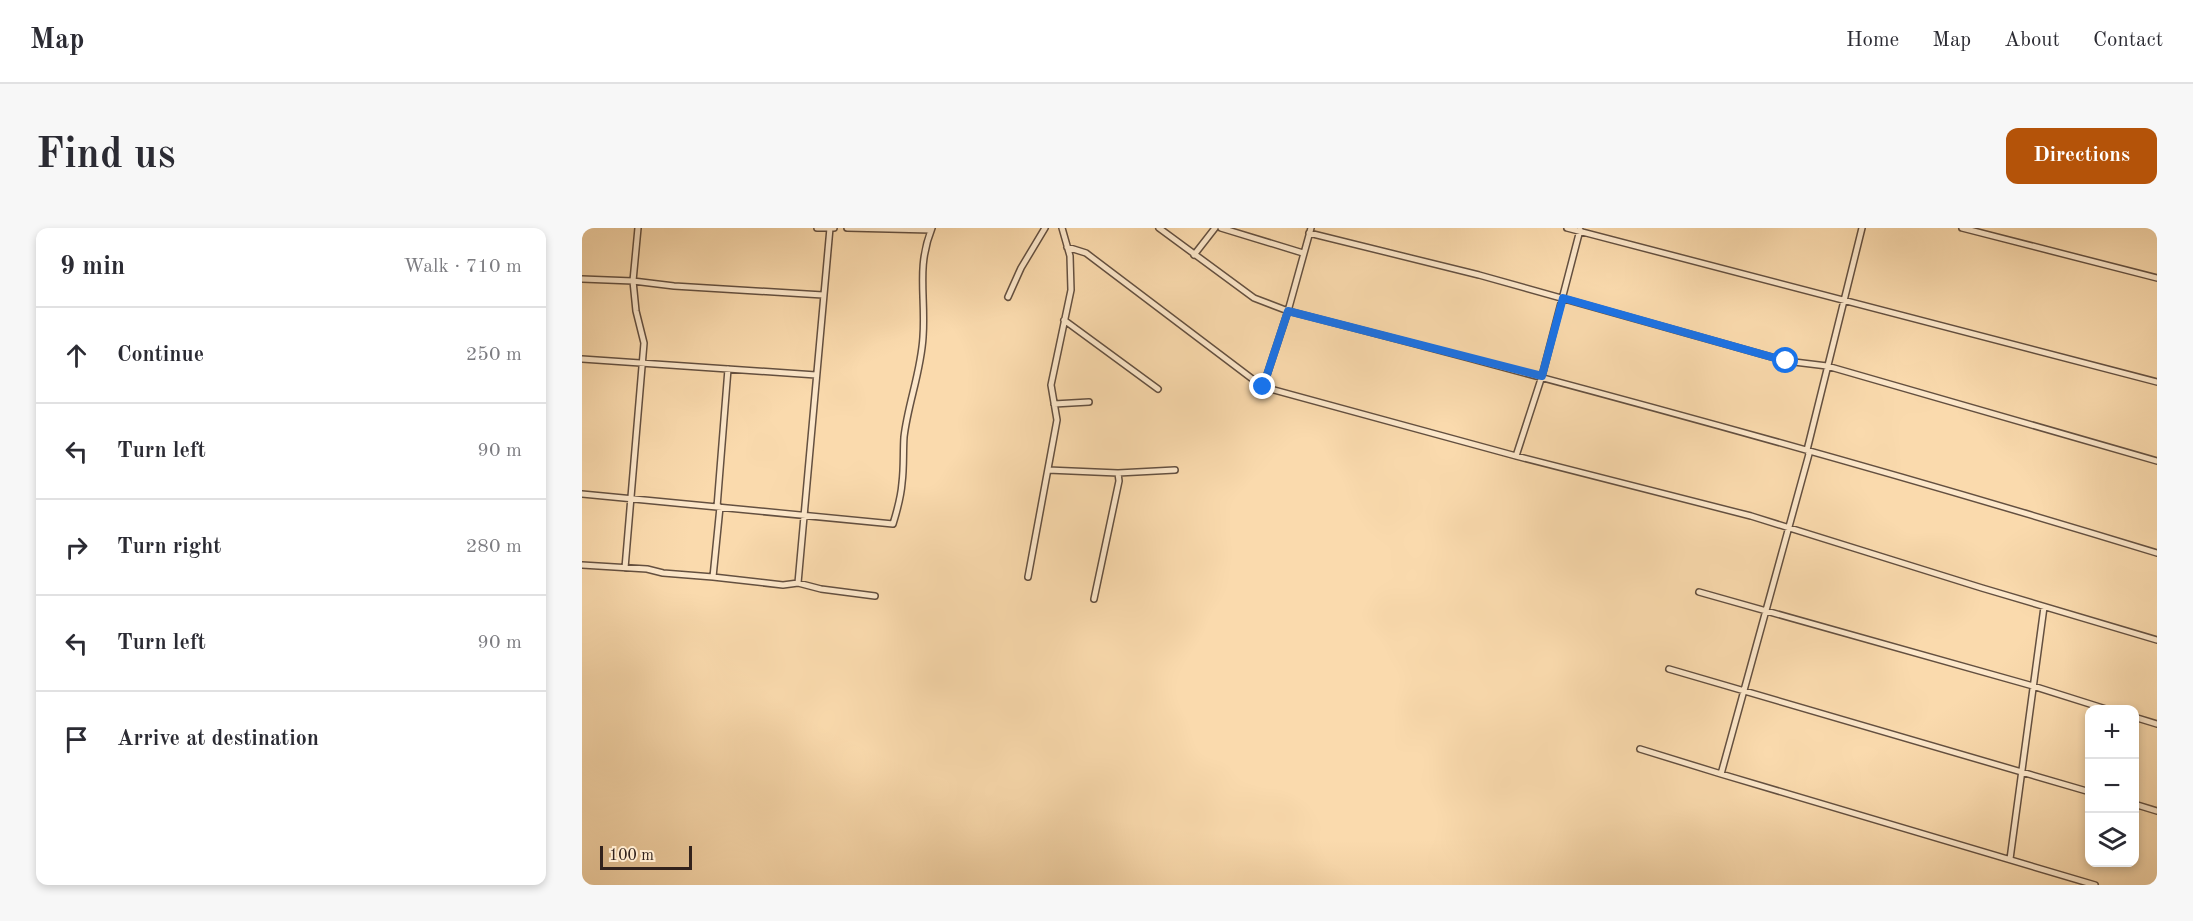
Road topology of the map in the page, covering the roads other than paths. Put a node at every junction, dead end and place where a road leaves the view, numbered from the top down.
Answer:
1 (638, 228) edge
2 (817, 228) edge
3 (831, 228) edge
4 (847, 228) edge
5 (1045, 228) edge
6 (1062, 228) edge
7 (1160, 228) edge
8 (1215, 228) edge
9 (1221, 228) edge
10 (1567, 228) edge
11 (1862, 228) edge
12 (1962, 228) edge
13 (931, 229) edge
14 (1310, 230) edge
15 (1580, 230) edge
16 (1067, 247) junction
17 (1303, 253) junction
18 (1194, 255) junction
19 (2157, 278) edge
20 (582, 279) edge
21 (633, 281) junction
22 (823, 296) junction
23 (1008, 297) dead end
24 (1563, 298) junction
25 (1844, 300) junction
26 (1288, 311) junction
27 (1064, 320) junction
28 (582, 359) edge
29 (642, 364) junction
30 (1827, 366) junction
31 (728, 369) junction
32 (816, 375) junction
33 (1542, 376) junction
34 (2157, 382) edge
35 (1263, 387) junction
36 (1158, 388) dead end
37 (1089, 402) dead end
38 (1054, 404) junction
39 (1807, 450) junction
40 (1516, 456) junction
41 (2157, 460) edge
42 (1048, 470) junction
43 (1175, 470) dead end
44 (1118, 473) junction
45 (582, 494) edge
46 (630, 499) junction
47 (719, 507) junction
48 (804, 516) junction
49 (1788, 528) junction
50 (2157, 553) edge
51 (582, 565) edge
52 (625, 568) junction
53 (713, 577) junction
54 (1028, 577) dead end
55 (798, 584) junction
56 (1699, 592) dead end
57 (875, 596) dead end
58 (1094, 599) dead end
59 (2044, 607) junction
60 (1767, 611) junction
61 (2157, 640) edge
62 (1669, 669) dead end
63 (2033, 686) junction
64 (1744, 691) junction
65 (2093, 705) edge
66 (2139, 719) edge
67 (2157, 724) edge
68 (1640, 749) dead end
69 (2022, 772) junction
70 (1721, 774) junction
71 (2085, 791) edge
72 (2139, 806) edge
73 (2157, 811) edge
74 (2010, 859) junction
75 (2095, 885) edge

1 - 21 street
2 - 3 street
3 - 22 street
4 - 13 street
5 - 23 street
6 - 16 street
7 - 18 street
8 - 18 street
9 - 17 street
10 - 15 street
11 - 25 street
12 - 19 street
13 - 48 street
14 - 17 street
14 - 24 street
15 - 24 street
15 - 25 street
16 - 27 street
16 - 35 street
17 - 26 street
18 - 26 street
20 - 21 street
21 - 22 street
21 - 29 street
22 - 32 street
24 - 30 street
24 - 33 street
25 - 30 street
25 - 34 street
26 - 33 street
26 - 35 street
27 - 36 street
27 - 38 street
28 - 29 street
29 - 31 street
29 - 46 street
30 - 39 street
30 - 41 street
31 - 32 street
31 - 47 street
32 - 48 street
33 - 39 street
33 - 40 street
35 - 40 street
37 - 38 street
38 - 42 street
39 - 49 street
39 - 50 street
40 - 49 street
42 - 44 street
42 - 54 street
43 - 44 street
44 - 58 street
45 - 46 street
46 - 47 street
46 - 52 street
47 - 48 street
47 - 53 street
48 - 55 street
49 - 59 street
49 - 60 street
51 - 52 street
52 - 53 street
53 - 55 street
55 - 57 street
56 - 60 street
59 - 61 street
59 - 63 street
60 - 63 street
60 - 64 street
62 - 64 street
63 - 65 street
63 - 69 street
64 - 69 street
64 - 70 street
66 - 67 street
68 - 70 street
69 - 71 street
69 - 74 street
70 - 74 street
72 - 73 street
74 - 75 street

